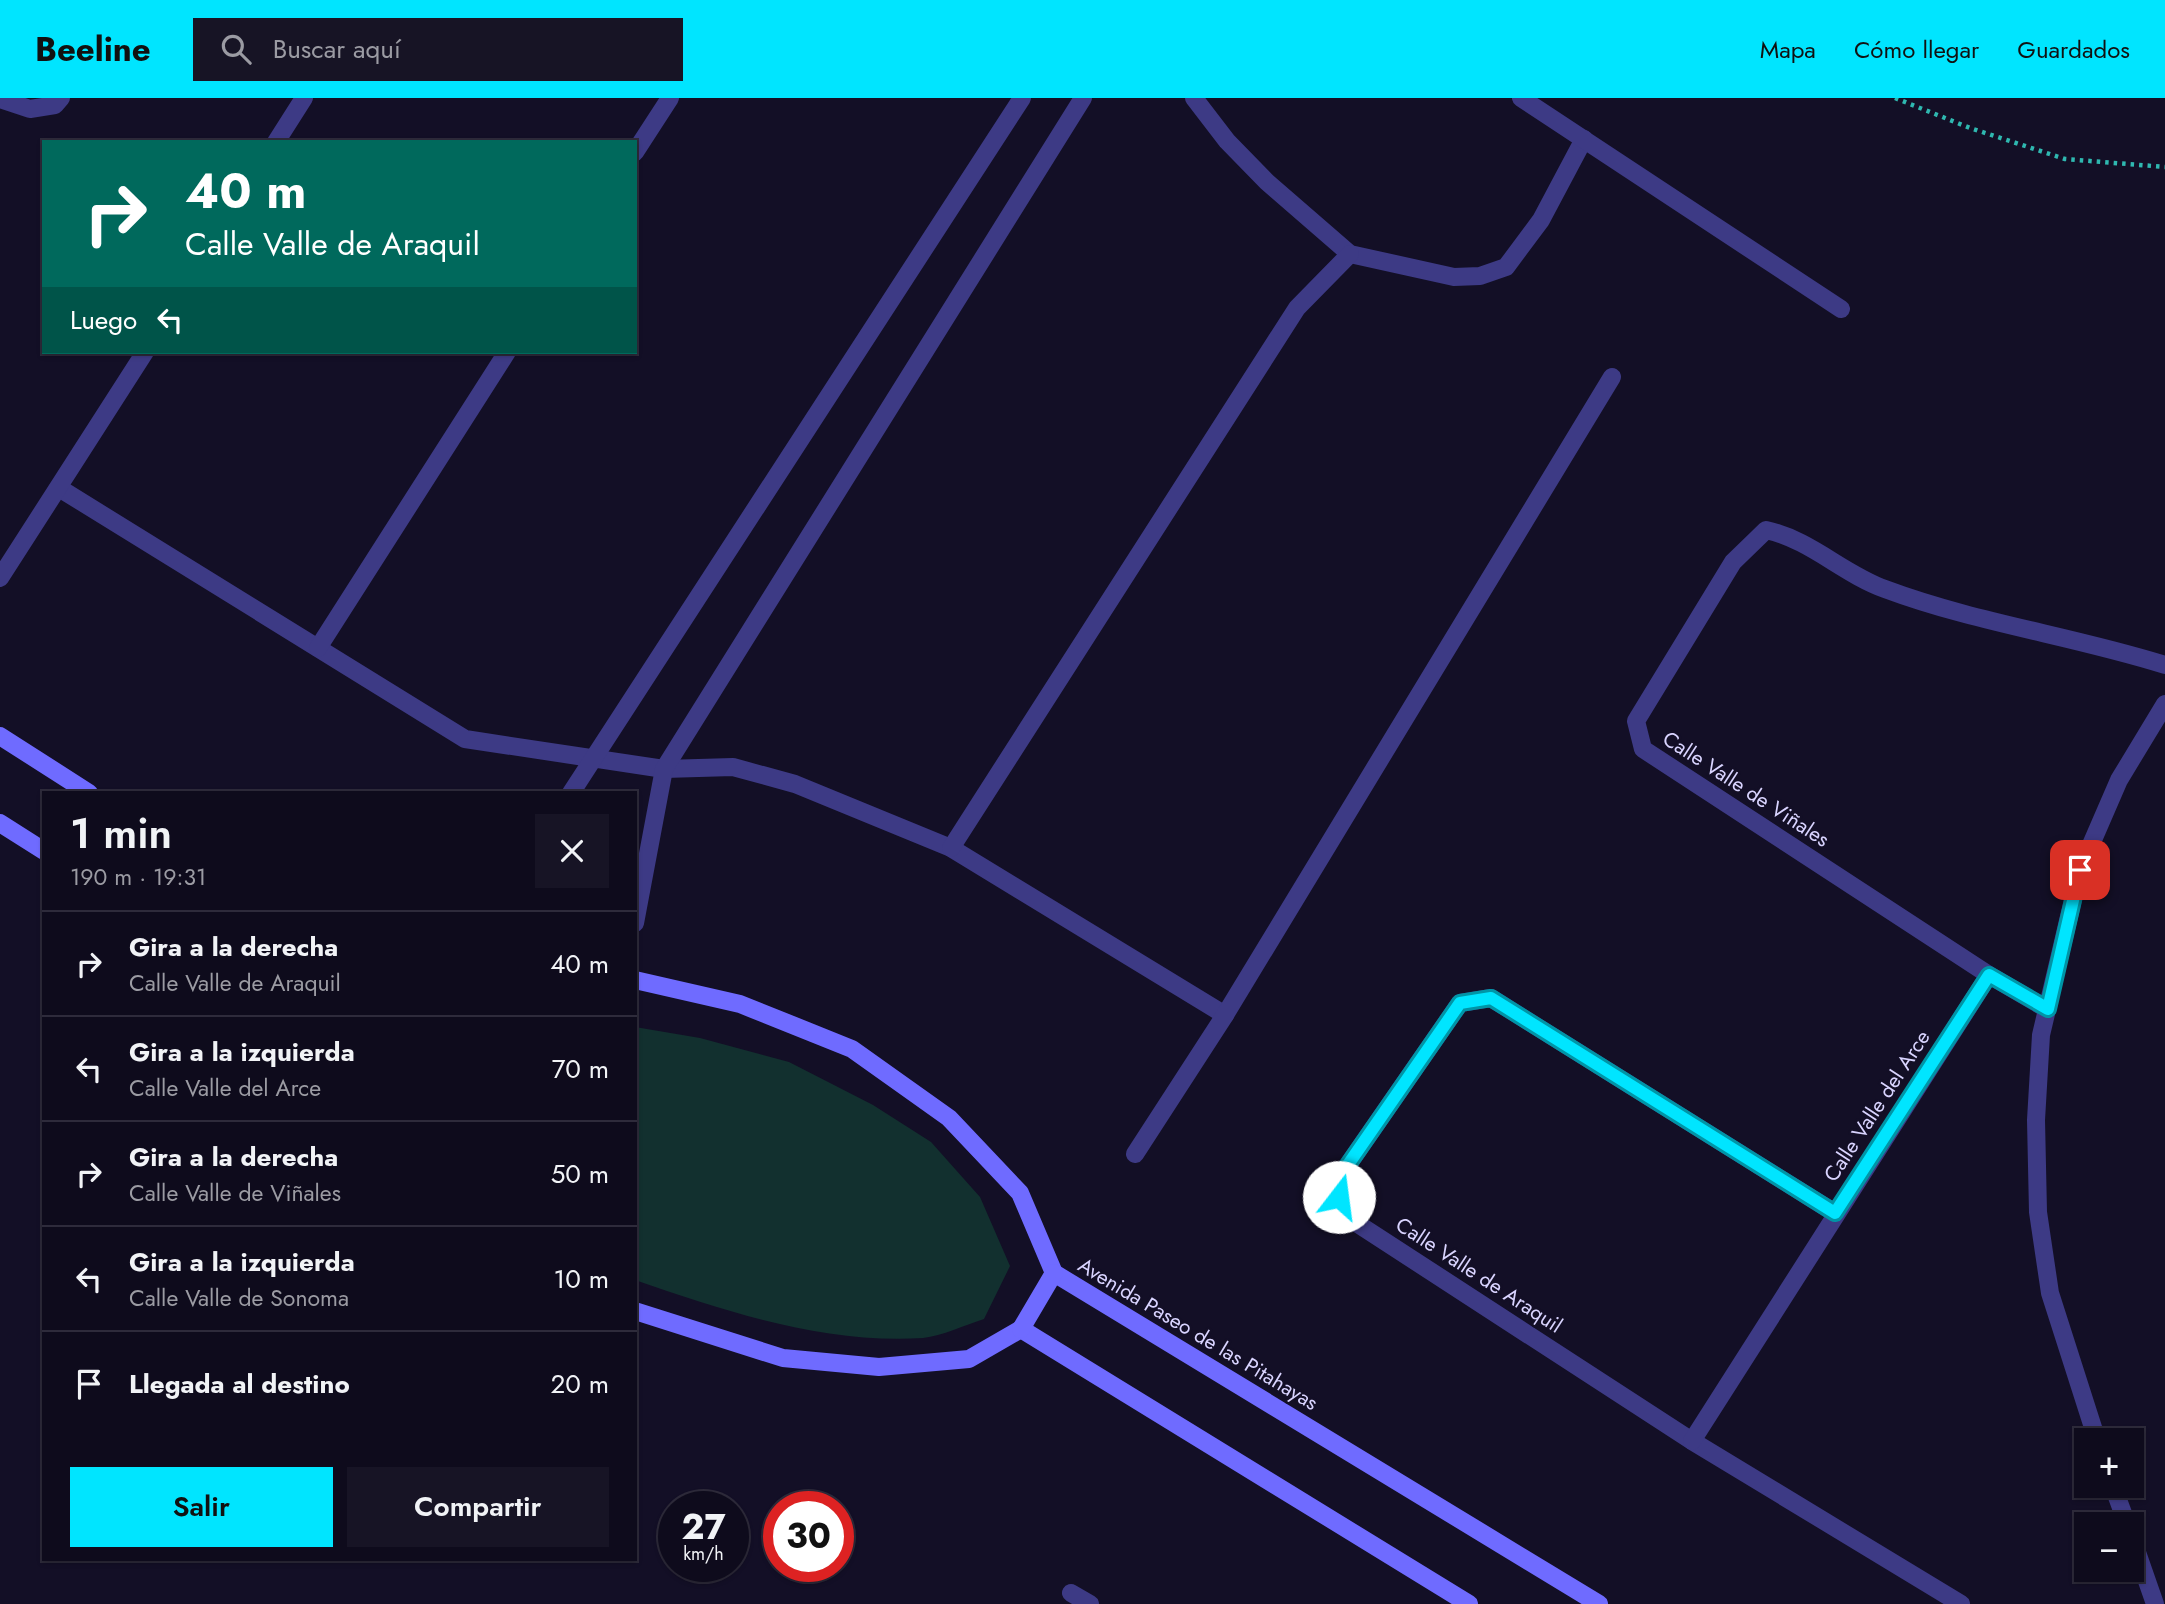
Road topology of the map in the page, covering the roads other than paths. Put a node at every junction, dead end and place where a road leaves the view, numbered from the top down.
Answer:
1 (61, 98) edge
2 (304, 98) edge
3 (670, 98) edge
4 (1023, 98) edge
5 (1083, 98) edge
6 (1194, 98) edge
7 (1521, 98) edge
8 (0, 99) edge
9 (1584, 139) junction
10 (277, 140) edge
11 (637, 149) edge
12 (1350, 254) junction
13 (1841, 309) dead end
14 (144, 354) edge
15 (506, 354) edge
16 (1612, 377) dead end
17 (60, 488) junction
18 (0, 578) edge
19 (318, 648) junction
20 (2165, 665) edge
21 (2165, 705) edge
22 (0, 736) edge
23 (596, 757) junction
24 (664, 769) junction
25 (86, 791) edge
26 (572, 791) edge
27 (0, 823) edge
28 (951, 848) junction
29 (42, 850) edge
30 (637, 912) edge
31 (1989, 975) junction
32 (637, 980) edge
33 (2048, 1009) junction
34 (1225, 1015) junction
35 (1135, 1154) dead end
36 (1835, 1213) junction
37 (1054, 1273) junction
38 (637, 1312) edge
39 (1021, 1329) junction
40 (2093, 1428) edge
41 (1692, 1441) junction
42 (2144, 1572) edge
43 (1072, 1593) dead end
44 (1090, 1604) edge
45 (1469, 1604) edge
46 (1599, 1604) edge
47 (1961, 1604) edge
48 (2155, 1604) edge

1 - 8 street
2 - 10 street
3 - 11 street
4 - 23 street
5 - 24 street
6 - 12 street
7 - 9 street
9 - 12 street
9 - 13 street
12 - 28 street
14 - 17 street
15 - 19 street
16 - 34 street
17 - 18 street
17 - 19 street
19 - 23 street
20 - 31 street, Calle Valle de Viñales
21 - 33 street
22 - 25 street
23 - 24 street
23 - 26 street
24 - 28 street
24 - 30 street
27 - 29 street
28 - 34 street
31 - 33 street, Calle Valle de Viñales
31 - 36 street, Calle Valle del Arce
32 - 37 street, Avenida Paseo de las Pitahayas
33 - 40 street
34 - 35 street
36 - 41 street, Calle Valle del Arce
36 - 41 street, Calle Valle de Araquil
37 - 39 street
37 - 46 street, Avenida Paseo de las Pitahayas
38 - 39 street
39 - 45 street
41 - 47 street, Calle Valle de Araquil
42 - 48 street
43 - 44 street

